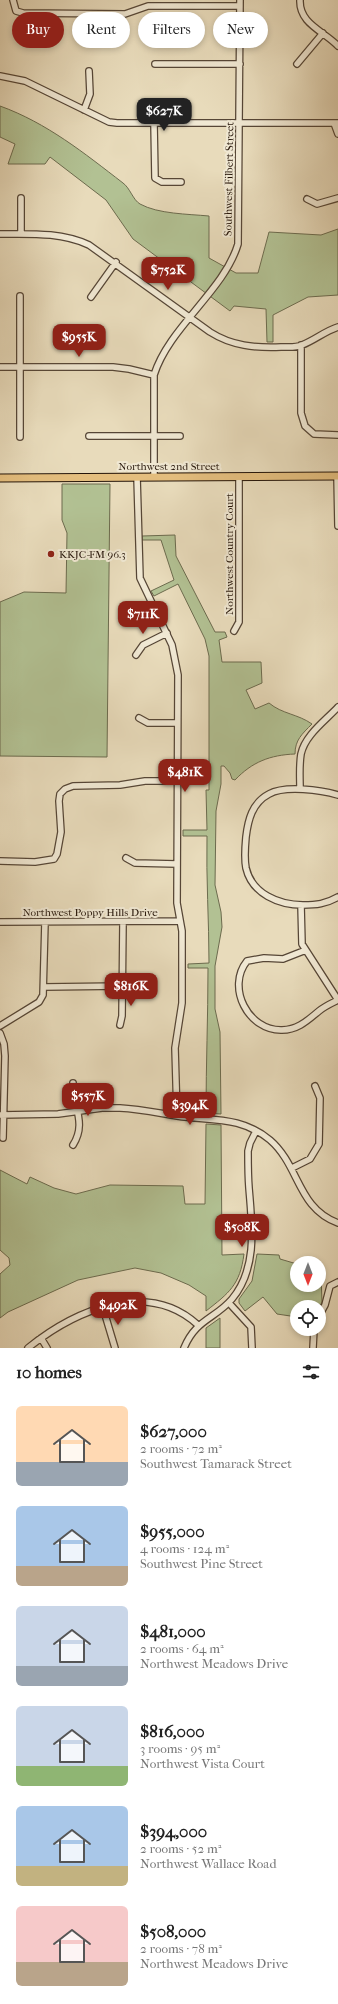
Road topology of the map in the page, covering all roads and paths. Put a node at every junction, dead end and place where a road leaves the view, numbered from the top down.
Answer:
1 (13, 0) edge
2 (300, 0) edge
3 (240, 3) edge
4 (323, 33) junction
5 (338, 46) edge
6 (155, 64) dead end
7 (240, 64) junction
8 (297, 64) dead end
9 (89, 71) dead end
10 (0, 76) edge
11 (84, 110) junction
12 (154, 123) junction
13 (336, 123) edge
14 (240, 124) junction
15 (338, 134) edge
16 (181, 182) dead end
17 (21, 198) dead end
18 (338, 198) edge
19 (307, 200) dead end
20 (0, 234) edge
21 (21, 234) junction
22 (116, 262) junction
23 (20, 296) dead end
24 (91, 296) dead end
25 (190, 318) junction
26 (338, 327) edge
27 (302, 345) junction
28 (0, 367) edge
29 (20, 367) junction
30 (154, 375) junction
31 (338, 435) edge
32 (89, 436) dead end
33 (154, 436) junction
34 (180, 436) dead end
35 (20, 437) dead end
36 (337, 476) edge
37 (137, 477) junction
38 (154, 477) junction
39 (239, 477) junction
40 (0, 478) edge
41 (338, 526) edge
42 (234, 631) dead end
43 (167, 633) junction
44 (136, 655) dead end
45 (338, 707) edge
46 (139, 718) dead end
47 (178, 723) junction
48 (177, 781) junction
49 (300, 789) junction
50 (338, 795) edge
51 (126, 858) dead end
52 (0, 861) edge
53 (177, 864) junction
54 (338, 897) edge
55 (301, 905) junction
56 (180, 921) junction
57 (0, 922) edge
58 (45, 922) junction
59 (123, 922) junction
60 (306, 950) junction
61 (122, 986) junction
62 (44, 987) junction
63 (338, 1000) edge
64 (120, 1025) dead end
65 (0, 1026) edge
66 (0, 1033) edge
67 (2, 1056) edge
68 (73, 1083) dead end
69 (315, 1086) dead end
70 (78, 1111) junction
71 (2, 1115) edge
72 (177, 1116) junction
73 (256, 1131) junction
74 (3, 1138) dead end
75 (73, 1145) dead end
76 (292, 1168) junction
77 (338, 1223) edge
78 (338, 1282) edge
79 (326, 1301) edge
80 (229, 1303) junction
81 (103, 1308) junction
82 (198, 1325) junction
83 (314, 1336) edge
84 (41, 1338) junction
85 (28, 1348) edge
86 (47, 1348) edge
87 (115, 1348) edge
88 (184, 1348) edge
89 (252, 1348) edge
90 (314, 1348) edge

1 - 3 street
2 - 4 street
3 - 7 street, Southwest Filbert Street
4 - 5 street
4 - 8 street
6 - 7 street
7 - 14 street, Southwest Filbert Street
9 - 11 street
10 - 11 street
11 - 12 street
12 - 14 street
12 - 16 street
13 - 14 street
13 - 15 street
14 - 25 street, Southwest Filbert Street
17 - 21 street
18 - 19 street
20 - 21 street
21 - 22 street
22 - 24 street
22 - 25 street
23 - 29 street
25 - 27 street
25 - 30 street, Southwest Filbert Street
26 - 27 street
27 - 31 street
28 - 29 street
29 - 30 street
29 - 35 street
30 - 33 street, Southwest Filbert Street
32 - 33 street
33 - 34 street
33 - 38 street, Southwest Filbert Street
36 - 39 main road, Northwest 2nd Street
36 - 41 street
37 - 38 main road, Northwest 2nd Street
37 - 40 main road, Northwest 2nd Street
37 - 43 street
38 - 39 main road, Northwest 2nd Street
39 - 42 street, Northwest Country Court
43 - 44 street
43 - 47 street
45 - 49 street
46 - 47 street
47 - 48 street
48 - 52 street
48 - 53 street
49 - 50 street
49 - 55 street
51 - 53 street
53 - 56 street
54 - 55 street
55 - 60 street
56 - 59 street, Northwest Poppy Hills Drive
56 - 72 street
57 - 58 street, Northwest Poppy Hills Drive
58 - 59 street, Northwest Poppy Hills Drive
58 - 62 street
59 - 61 street
60 - 63 street
60 - 63 street
61 - 62 street
61 - 64 street
62 - 65 street
66 - 67 street
67 - 71 street
68 - 70 street
69 - 76 street
70 - 71 street
70 - 72 street
70 - 75 street
71 - 74 street
72 - 73 street
73 - 76 street
73 - 80 street
76 - 77 street
78 - 79 street
80 - 82 street
80 - 89 street
81 - 82 street
81 - 84 street
81 - 87 street
82 - 88 street
83 - 90 street
84 - 85 street
84 - 86 street

